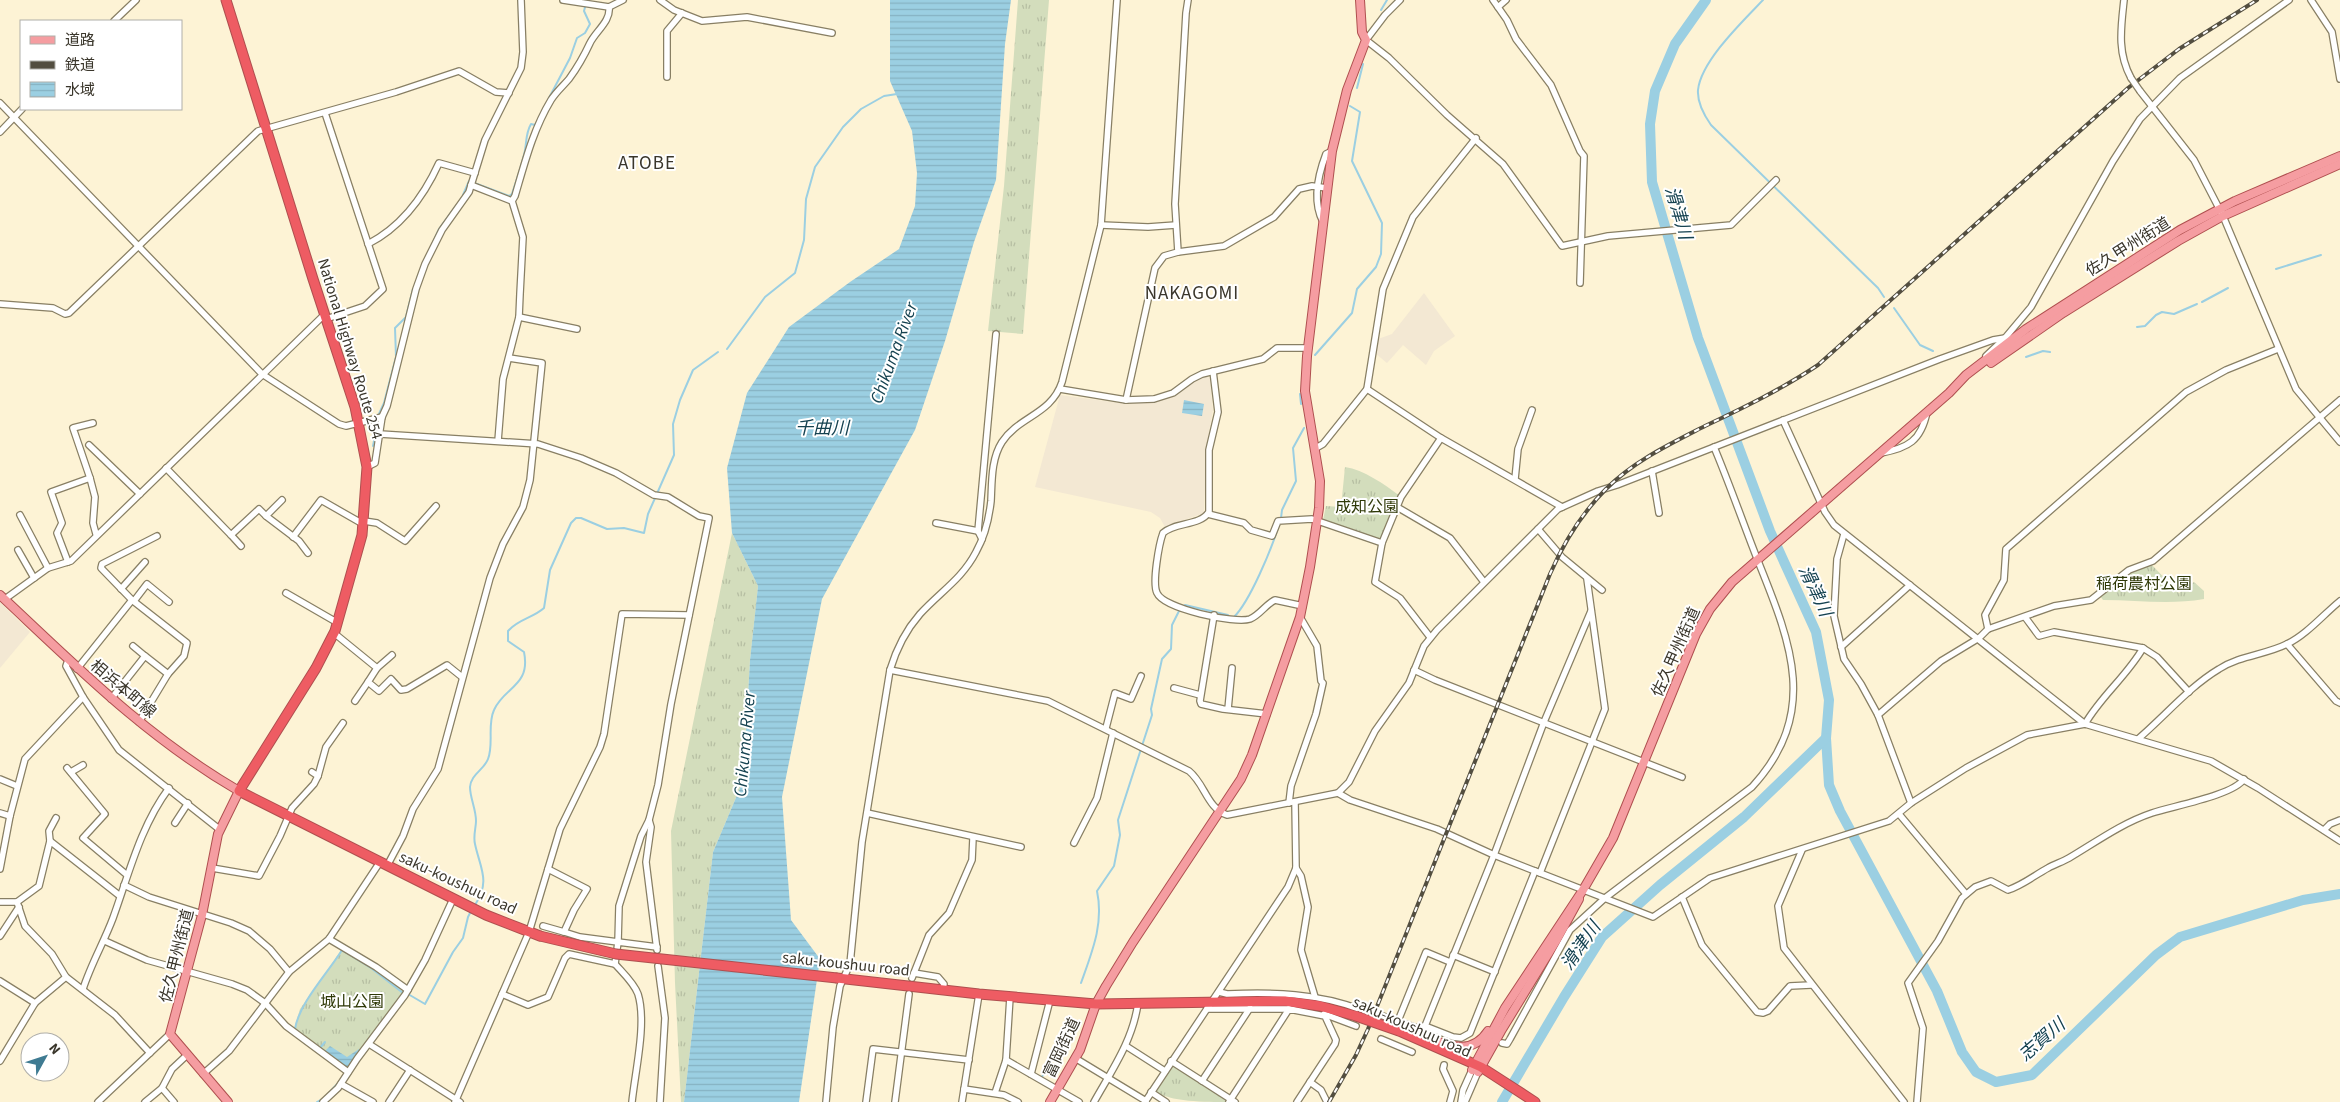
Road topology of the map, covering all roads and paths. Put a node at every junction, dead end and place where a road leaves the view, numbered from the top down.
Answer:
1 (136, 0) edge
2 (221, 0) edge
3 (226, 0) edge
4 (521, 0) edge
5 (563, 0) edge
6 (623, 0) edge
7 (660, 0) edge
8 (1117, 0) edge
9 (1188, 0) edge
10 (1360, 0) edge
11 (1400, 0) edge
12 (1493, 0) edge
13 (1506, 0) edge
14 (2124, 0) edge
15 (2289, 0) edge
16 (2311, 0) edge
17 (609, 7) junction
18 (1498, 7) junction
19 (682, 13) junction
20 (115, 20) edge
21 (832, 33) dead end
22 (1366, 40) junction
23 (239, 46) junction
24 (667, 77) dead end
25 (2340, 79) edge
26 (509, 93) junction
27 (0, 103) edge
28 (2151, 106) junction
29 (21, 110) edge
30 (325, 113) junction
31 (14, 117) junction
32 (266, 129) junction
33 (0, 132) edge
34 (1476, 138) junction
35 (1332, 151) junction
36 (2340, 156) edge
37 (2340, 164) edge
38 (473, 180) junction
39 (1773, 183) dead end
40 (1318, 186) junction
41 (1327, 188) junction
42 (512, 201) junction
43 (2221, 212) junction
44 (1323, 222) junction
45 (1100, 225) junction
46 (1176, 225) junction
47 (1581, 242) junction
48 (368, 244) junction
49 (139, 245) junction
50 (1178, 252) junction
51 (1580, 283) dead end
52 (0, 304) edge
53 (2031, 307) junction
54 (519, 316) junction
55 (326, 317) junction
56 (577, 329) dead end
57 (996, 334) dead end
58 (2005, 338) junction
59 (2014, 338) junction
60 (1308, 348) junction
61 (2278, 349) junction
62 (2002, 354) junction
63 (509, 358) junction
64 (1213, 371) junction
65 (262, 374) junction
66 (1966, 375) junction
67 (1060, 389) junction
68 (1367, 389) junction
69 (1949, 393) junction
70 (1126, 400) junction
71 (2340, 400) edge
72 (1532, 410) dead end
73 (382, 417) junction
74 (2320, 419) junction
75 (1783, 420) junction
76 (93, 423) dead end
77 (360, 423) junction
78 (380, 434) junction
79 (1441, 438) junction
80 (498, 441) junction
81 (2340, 442) edge
82 (532, 444) junction
83 (89, 445) dead end
84 (1716, 447) junction
85 (1316, 448) junction
86 (367, 467) junction
87 (166, 468) junction
88 (1652, 471) junction
89 (90, 478) junction
90 (1515, 479) junction
91 (140, 494) junction
92 (282, 500) dead end
93 (1822, 503) junction
94 (436, 506) dead end
95 (1397, 507) junction
96 (1562, 507) junction
97 (1659, 513) dead end
98 (1208, 514) junction
99 (20, 515) dead end
100 (266, 516) junction
101 (1317, 520) junction
102 (364, 523) junction
103 (936, 523) dead end
104 (1538, 529) junction
105 (978, 531) junction
106 (96, 534) junction
107 (1844, 534) junction
108 (231, 535) junction
109 (157, 536) dead end
110 (293, 537) junction
111 (982, 539) junction
112 (1382, 543) junction
113 (241, 546) dead end
114 (18, 550) dead end
115 (308, 553) dead end
116 (1759, 559) junction
117 (68, 562) junction
118 (145, 562) dead end
119 (48, 568) junction
120 (34, 578) junction
121 (1588, 579) junction
122 (1484, 582) junction
123 (1910, 584) junction
124 (121, 589) junction
125 (1602, 590) dead end
126 (286, 593) dead end
127 (2, 597) edge
128 (133, 600) junction
129 (2340, 601) edge
130 (169, 602) dead end
131 (1303, 606) junction
132 (1591, 611) junction
133 (689, 615) junction
134 (1214, 615) junction
135 (1300, 617) junction
136 (2026, 617) junction
137 (338, 622) junction
138 (1988, 629) junction
139 (334, 633) junction
140 (1430, 637) junction
141 (1979, 638) junction
142 (2287, 644) junction
143 (133, 646) dead end
144 (1841, 647) junction
145 (2143, 648) junction
146 (392, 655) dead end
147 (145, 656) junction
148 (68, 660) junction
149 (377, 668) junction
150 (1232, 668) dead end
151 (77, 669) junction
152 (890, 670) junction
153 (1414, 670) junction
154 (168, 674) junction
155 (396, 674) dead end
156 (1141, 676) dead end
157 (462, 677) junction
158 (391, 679) junction
159 (368, 682) junction
160 (1174, 688) dead end
161 (379, 691) junction
162 (2189, 692) junction
163 (1200, 695) junction
164 (374, 696) dead end
165 (83, 697) junction
166 (111, 699) junction
167 (355, 701) dead end
168 (2340, 703) edge
169 (1228, 709) junction
170 (1267, 714) junction
171 (1878, 715) junction
172 (139, 722) junction
173 (1544, 722) junction
174 (343, 723) dead end
175 (2085, 724) junction
176 (1106, 728) junction
177 (1113, 732) junction
178 (2138, 739) junction
179 (1592, 741) junction
180 (1644, 762) junction
181 (83, 765) dead end
182 (312, 772) dead end
183 (318, 776) junction
184 (1682, 777) dead end
185 (0, 779) edge
186 (2244, 779) junction
187 (17, 786) junction
188 (169, 788) junction
189 (239, 791) junction
190 (1338, 793) junction
191 (188, 802) junction
192 (1292, 803) junction
193 (1911, 803) junction
194 (1221, 812) junction
195 (0, 813) edge
196 (867, 813) junction
197 (1899, 814) junction
198 (10, 816) junction
199 (288, 816) junction
200 (56, 818) dead end
201 (649, 820) junction
202 (2340, 820) edge
203 (175, 823) dead end
204 (219, 829) junction
205 (2324, 830) junction
206 (973, 838) junction
207 (50, 841) junction
208 (2340, 841) edge
209 (1074, 843) dead end
210 (1021, 847) dead end
211 (1802, 850) junction
212 (1494, 854) junction
213 (384, 864) junction
214 (212, 868) junction
215 (1296, 868) junction
216 (0, 869) edge
217 (548, 869) junction
218 (1537, 872) junction
219 (128, 875) junction
220 (124, 885) junction
221 (1583, 890) junction
222 (1966, 894) junction
223 (120, 896) junction
224 (1682, 897) junction
225 (1606, 898) junction
226 (453, 899) junction
227 (0, 902) edge
228 (18, 905) junction
229 (202, 915) junction
230 (543, 926) dead end
231 (529, 932) junction
232 (564, 932) junction
233 (0, 936) edge
234 (329, 939) junction
235 (105, 940) junction
236 (618, 942) junction
237 (1453, 955) junction
238 (1450, 962) junction
239 (615, 964) junction
240 (658, 966) dead end
241 (188, 971) junction
242 (290, 972) junction
243 (1495, 972) junction
244 (66, 977) junction
245 (840, 978) junction
246 (0, 981) edge
247 (1811, 985) junction
248 (83, 989) junction
249 (408, 990) junction
250 (943, 990) junction
251 (1219, 992) junction
252 (502, 994) junction
253 (909, 994) dead end
254 (979, 994) junction
255 (1010, 996) junction
256 (1316, 998) junction
257 (1050, 1000) junction
258 (1213, 1001) junction
259 (265, 1003) junction
260 (1138, 1003) junction
261 (34, 1004) junction
262 (1096, 1004) junction
263 (1250, 1008) junction
264 (1505, 1008) junction
265 (1207, 1009) junction
266 (1289, 1009) junction
267 (1324, 1014) junction
268 (1380, 1015) dead end
269 (1358, 1017) junction
270 (1425, 1026) junction
271 (1472, 1027) junction
272 (1399, 1030) junction
273 (1482, 1032) dead end
274 (170, 1034) junction
275 (1381, 1038) dead end
276 (1502, 1043) dead end
277 (369, 1044) junction
278 (1126, 1046) junction
279 (901, 1052) junction
280 (1412, 1052) dead end
281 (150, 1053) junction
282 (188, 1055) junction
283 (1075, 1058) junction
284 (969, 1060) junction
285 (1006, 1060) junction
286 (0, 1061) edge
287 (1171, 1061) junction
288 (1444, 1065) dead end
289 (1476, 1068) junction
290 (410, 1070) junction
291 (1165, 1071) junction
292 (348, 1072) junction
293 (203, 1074) junction
294 (1031, 1074) junction
295 (1108, 1077) junction
296 (1202, 1081) junction
297 (1310, 1082) junction
298 (341, 1084) junction
299 (162, 1088) junction
300 (964, 1088) junction
301 (1058, 1088) junction
302 (1151, 1092) junction
303 (995, 1093) junction
304 (1532, 1100) edge
305 (457, 1101) edge
306 (1232, 1101) edge
307 (98, 1102) edge
308 (145, 1102) edge
309 (174, 1102) edge
310 (228, 1102) edge
311 (323, 1102) edge
312 (373, 1102) edge
313 (389, 1102) edge
314 (632, 1102) edge
315 (660, 1102) edge
316 (826, 1102) edge
317 (866, 1102) edge
318 (895, 1102) edge
319 (962, 1102) edge
320 (1018, 1102) edge
321 (1050, 1102) edge
322 (1079, 1102) edge
323 (1094, 1102) edge
324 (1146, 1102) edge
325 (1166, 1102) edge
326 (1297, 1102) edge
327 (1326, 1102) edge
328 (1450, 1102) edge
329 (1461, 1102) edge
330 (1465, 1102) edge
331 (1904, 1102) edge
332 (1917, 1102) edge

1 - 20 street
2 - 23 highway, National Highway Route 254
3 - 23 highway, National Highway Route 254
4 - 26 street
5 - 17 street
6 - 17 street
7 - 19 street
8 - 45 street
9 - 46 street
10 - 22 main road
11 - 22 street
12 - 18 street
13 - 18 street
14 - 28 street, bridge
15 - 28 street
16 - 25 street
17 - 42 street
18 - 47 street
19 - 21 street
19 - 24 street
22 - 34 street
22 - 35 main road, 富岡街道
23 - 32 highway, National Highway Route 254
26 - 30 street
26 - 38 street
27 - 31 street
28 - 43 street
28 - 53 street
29 - 31 street
30 - 32 street
30 - 48 street
31 - 33 street
31 - 49 street
32 - 49 street
32 - 55 highway, National Highway Route 254
34 - 47 street
34 - 68 street
35 - 40 street
35 - 41 main road, 富岡街道
36 - 43 main road, 佐久甲州街道
37 - 43 main road, 佐久甲州街道
38 - 42 street
38 - 48 street
38 - 73 street
39 - 47 street
40 - 41 street
40 - 44 street
40 - 50 street
41 - 44 main road, 富岡街道
42 - 54 street
43 - 59 main road, 佐久甲州街道
43 - 61 street
43 - 62 main road, 佐久甲州街道
44 - 60 main road, 富岡街道
45 - 46 street
45 - 67 street
46 - 50 street
47 - 51 street
48 - 55 street
49 - 52 street
49 - 65 street
50 - 70 street
53 - 58 street
53 - 59 street
54 - 56 street
54 - 63 street
55 - 65 street
55 - 77 highway, National Highway Route 254
57 - 105 street
58 - 66 street
58 - 75 street
59 - 62 street
59 - 66 main road, 佐久甲州街道
60 - 64 street
60 - 85 main road, 富岡街道
61 - 74 street
61 - 138 street
62 - 69 main road, 佐久甲州街道
63 - 80 street
63 - 82 street
64 - 70 street
64 - 98 street
65 - 77 street
65 - 87 street
66 - 69 main road, 佐久甲州街道
67 - 70 street
67 - 111 street
68 - 79 street
68 - 85 street
69 - 93 main road, 佐久甲州街道
71 - 74 street
72 - 90 street
73 - 77 street
73 - 78 street
74 - 81 street
74 - 136 street
75 - 84 street
75 - 93 street
76 - 89 street
77 - 86 highway, National Highway Route 254
78 - 80 street
78 - 86 street
79 - 90 street
79 - 95 street
80 - 82 street
82 - 133 street
82 - 157 street
83 - 91 street
84 - 88 street
84 - 116 street
85 - 101 main road, 富岡街道
86 - 102 highway, National Highway Route 254
87 - 91 street
87 - 108 street
88 - 96 street
88 - 97 street
89 - 106 street
89 - 117 street
90 - 96 street
91 - 106 street
92 - 100 street
93 - 107 street
93 - 116 main road, 佐久甲州街道
94 - 102 street
95 - 112 street
95 - 122 street
96 - 104 street
98 - 101 street
98 - 134 street
99 - 119 street
100 - 108 street
100 - 110 street
101 - 112 street
101 - 131 main road, 富岡街道
102 - 110 street
102 - 137 highway, National Highway Route 254
103 - 105 street
104 - 121 street
104 - 122 street
105 - 111 street
106 - 117 street
107 - 123 street
107 - 144 street
108 - 113 street
109 - 124 street
110 - 115 street
111 - 152 street
112 - 140 street
114 - 120 street
116 - 180 main road, 佐久甲州街道
116 - 225 street
117 - 119 street
118 - 124 street
119 - 120 street
120 - 127 street
121 - 125 street
121 - 132 street
122 - 140 street
123 - 141 street
123 - 144 street
124 - 128 street
126 - 137 street
127 - 148 main road, 相浜本町線
128 - 130 street
128 - 151 street
128 - 154 street
129 - 142 street
131 - 134 street
131 - 135 main road, 富岡街道
132 - 173 street
132 - 179 street
133 - 201 street
133 - 217 street
134 - 163 street
135 - 170 main road, 富岡街道
135 - 192 street
136 - 138 street
136 - 145 street
137 - 139 highway, National Highway Route 254
138 - 141 street
139 - 149 street
139 - 189 highway, National Highway Route 254
140 - 153 street
141 - 171 street
141 - 175 street
142 - 162 street
142 - 168 street
143 - 147 street
144 - 171 street
145 - 162 street
145 - 175 street
146 - 149 street
147 - 154 street
147 - 166 street
148 - 151 main road, 相浜本町線
148 - 165 street
149 - 159 street
150 - 169 street
151 - 166 main road, 相浜本町線
152 - 176 street
152 - 196 street
153 - 173 street
153 - 190 street
154 - 172 street
155 - 158 street
156 - 176 street
157 - 158 street
157 - 213 street
158 - 161 street
159 - 161 street
159 - 167 street
160 - 163 street
161 - 164 street
162 - 178 street
163 - 169 street
165 - 187 street
165 - 188 street
166 - 172 main road, 相浜本町線
169 - 170 street
170 - 194 main road, 富岡街道
171 - 193 street
172 - 189 main road, 相浜本町線
173 - 179 street
173 - 212 street
174 - 183 street
175 - 178 street
175 - 193 street
176 - 177 street
177 - 194 street
177 - 209 street
178 - 186 street
179 - 180 street
179 - 218 street
180 - 184 street
180 - 221 main road, 佐久甲州街道
181 - 219 street
182 - 183 street
183 - 199 street
185 - 187 street
186 - 205 street
186 - 222 street
187 - 198 street
188 - 191 street
188 - 219 street
189 - 199 highway, saku-koushuu road
189 - 204 main road, 佐久甲州街道
190 - 192 street
190 - 212 street
191 - 203 street
191 - 204 street
192 - 194 street
192 - 215 street
193 - 197 street
194 - 262 main road, 富岡街道
195 - 198 street
196 - 206 street
196 - 245 street
197 - 211 street
197 - 222 street
198 - 216 street
199 - 213 highway, saku-koushuu road
199 - 214 street
200 - 207 street
201 - 236 street
201 - 236 street
202 - 205 street
204 - 214 main road, 佐久甲州街道
205 - 208 street
206 - 210 street
206 - 250 street
207 - 223 street
207 - 228 street
211 - 224 street
211 - 247 street
212 - 218 street
212 - 237 street
213 - 226 highway, saku-koushuu road
213 - 234 street
214 - 229 main road, 佐久甲州街道
215 - 251 street
215 - 256 street
217 - 231 street
217 - 232 street
218 - 221 street
218 - 243 street
219 - 220 street
220 - 223 street
220 - 229 street
221 - 225 street
221 - 264 main road, 佐久甲州街道
221 - 289 main road, 佐久甲州街道
222 - 332 street
223 - 235 street
224 - 225 street
224 - 247 street
225 - 276 street
226 - 231 highway, saku-koushuu road
226 - 249 street
227 - 228 street
228 - 233 street
228 - 244 street
229 - 241 main road, 佐久甲州街道
229 - 242 street
230 - 232 street
231 - 245 highway, saku-koushuu road, bridge
231 - 252 street
232 - 236 street
234 - 242 street
234 - 249 street
235 - 241 street
235 - 248 street
236 - 239 street
237 - 238 street
237 - 243 street
238 - 270 street
238 - 272 street
239 - 252 street
239 - 314 street
240 - 315 street
241 - 259 street
241 - 274 main road, 佐久甲州街道
242 - 259 street
243 - 271 street
244 - 248 street
244 - 261 street
245 - 250 highway, saku-koushuu road
245 - 316 street
246 - 261 street
247 - 331 street
248 - 281 street
249 - 277 street
250 - 254 highway, saku-koushuu road
251 - 256 street
251 - 258 street
252 - 305 street
253 - 279 street
254 - 255 highway, saku-koushuu road
254 - 284 street
255 - 257 highway, saku-koushuu road
255 - 285 street
256 - 269 street
257 - 262 highway, saku-koushuu road
257 - 294 street
258 - 260 highway, saku-koushuu road
258 - 265 street
258 - 269 highway, saku-koushuu road
259 - 292 street
259 - 293 street
260 - 262 highway, saku-koushuu road
260 - 278 street
261 - 286 street
262 - 283 main road, 富岡街道
263 - 265 street
263 - 266 street
263 - 296 street
264 - 272 main road
264 - 289 main road, 佐久甲州街道
265 - 287 street
266 - 267 street
266 - 306 street
267 - 269 street
267 - 297 street
268 - 272 street
269 - 272 highway, saku-koushuu road, bridge
270 - 271 street
270 - 272 street
271 - 273 street
272 - 289 highway, saku-koushuu road
274 - 281 street
274 - 282 main road
275 - 280 street
277 - 290 street
277 - 292 street
278 - 291 street
278 - 295 street
279 - 284 street
279 - 317 street
279 - 318 street
281 - 307 street
282 - 293 main road
282 - 299 street
283 - 295 street
283 - 301 main road, 富岡街道
284 - 300 street
285 - 294 street
285 - 303 street
287 - 291 street
287 - 296 street
288 - 328 street
289 - 304 highway
289 - 329 street
289 - 330 street
290 - 305 street
290 - 313 street
291 - 302 street
292 - 298 street
293 - 310 main road
294 - 301 street
295 - 323 street
295 - 324 street
296 - 306 street
297 - 326 street
297 - 327 street
298 - 311 street
298 - 312 street
299 - 308 street
299 - 309 street
300 - 303 street
300 - 319 street
301 - 321 main road, 富岡街道
301 - 322 street
302 - 324 street
302 - 325 street
303 - 320 street

